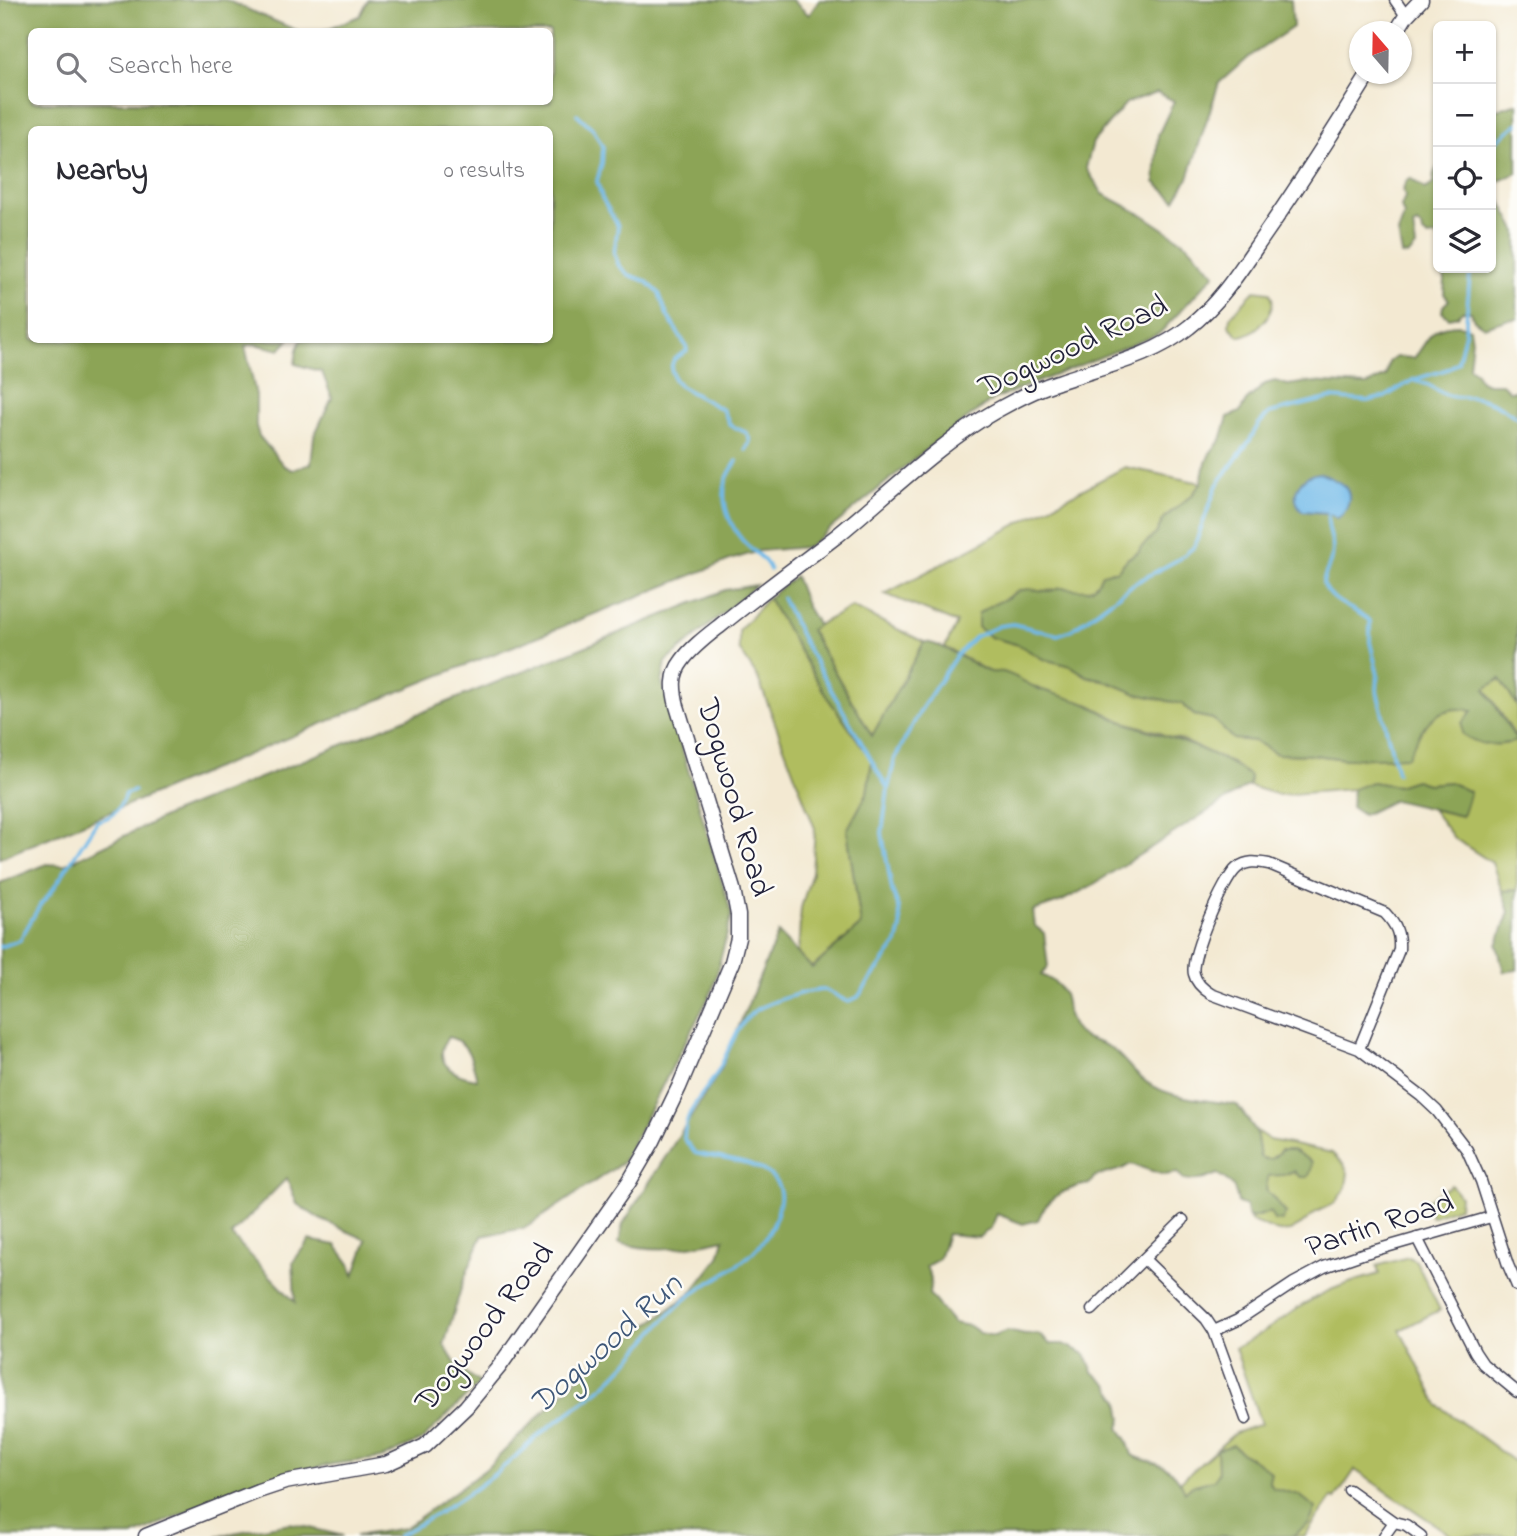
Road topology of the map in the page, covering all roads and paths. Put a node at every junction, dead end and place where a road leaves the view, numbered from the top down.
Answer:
1 (1395, 0) edge
2 (1421, 0) edge
3 (1406, 16) junction
4 (1403, 21) edge
5 (1364, 84) edge
6 (1359, 1049) junction
7 (1492, 1217) junction
8 (1183, 1220) dead end
9 (1417, 1238) junction
10 (1144, 1259) junction
11 (1517, 1286) edge
12 (1092, 1310) dead end
13 (1214, 1331) junction
14 (1517, 1392) edge
15 (1245, 1419) dead end
16 (1349, 1490) dead end
17 (1394, 1522) junction
18 (146, 1536) edge
19 (1384, 1536) edge
20 (1421, 1536) edge

1 - 3 street
2 - 3 street
3 - 4 street
5 - 18 street, Dogwood Road
6 - 6 street
6 - 7 street
7 - 9 street, Partin Road
7 - 11 street
8 - 10 street
9 - 13 street, Partin Road
9 - 14 street
10 - 12 street
10 - 13 street
13 - 15 street
16 - 17 street
17 - 19 street
17 - 20 street

